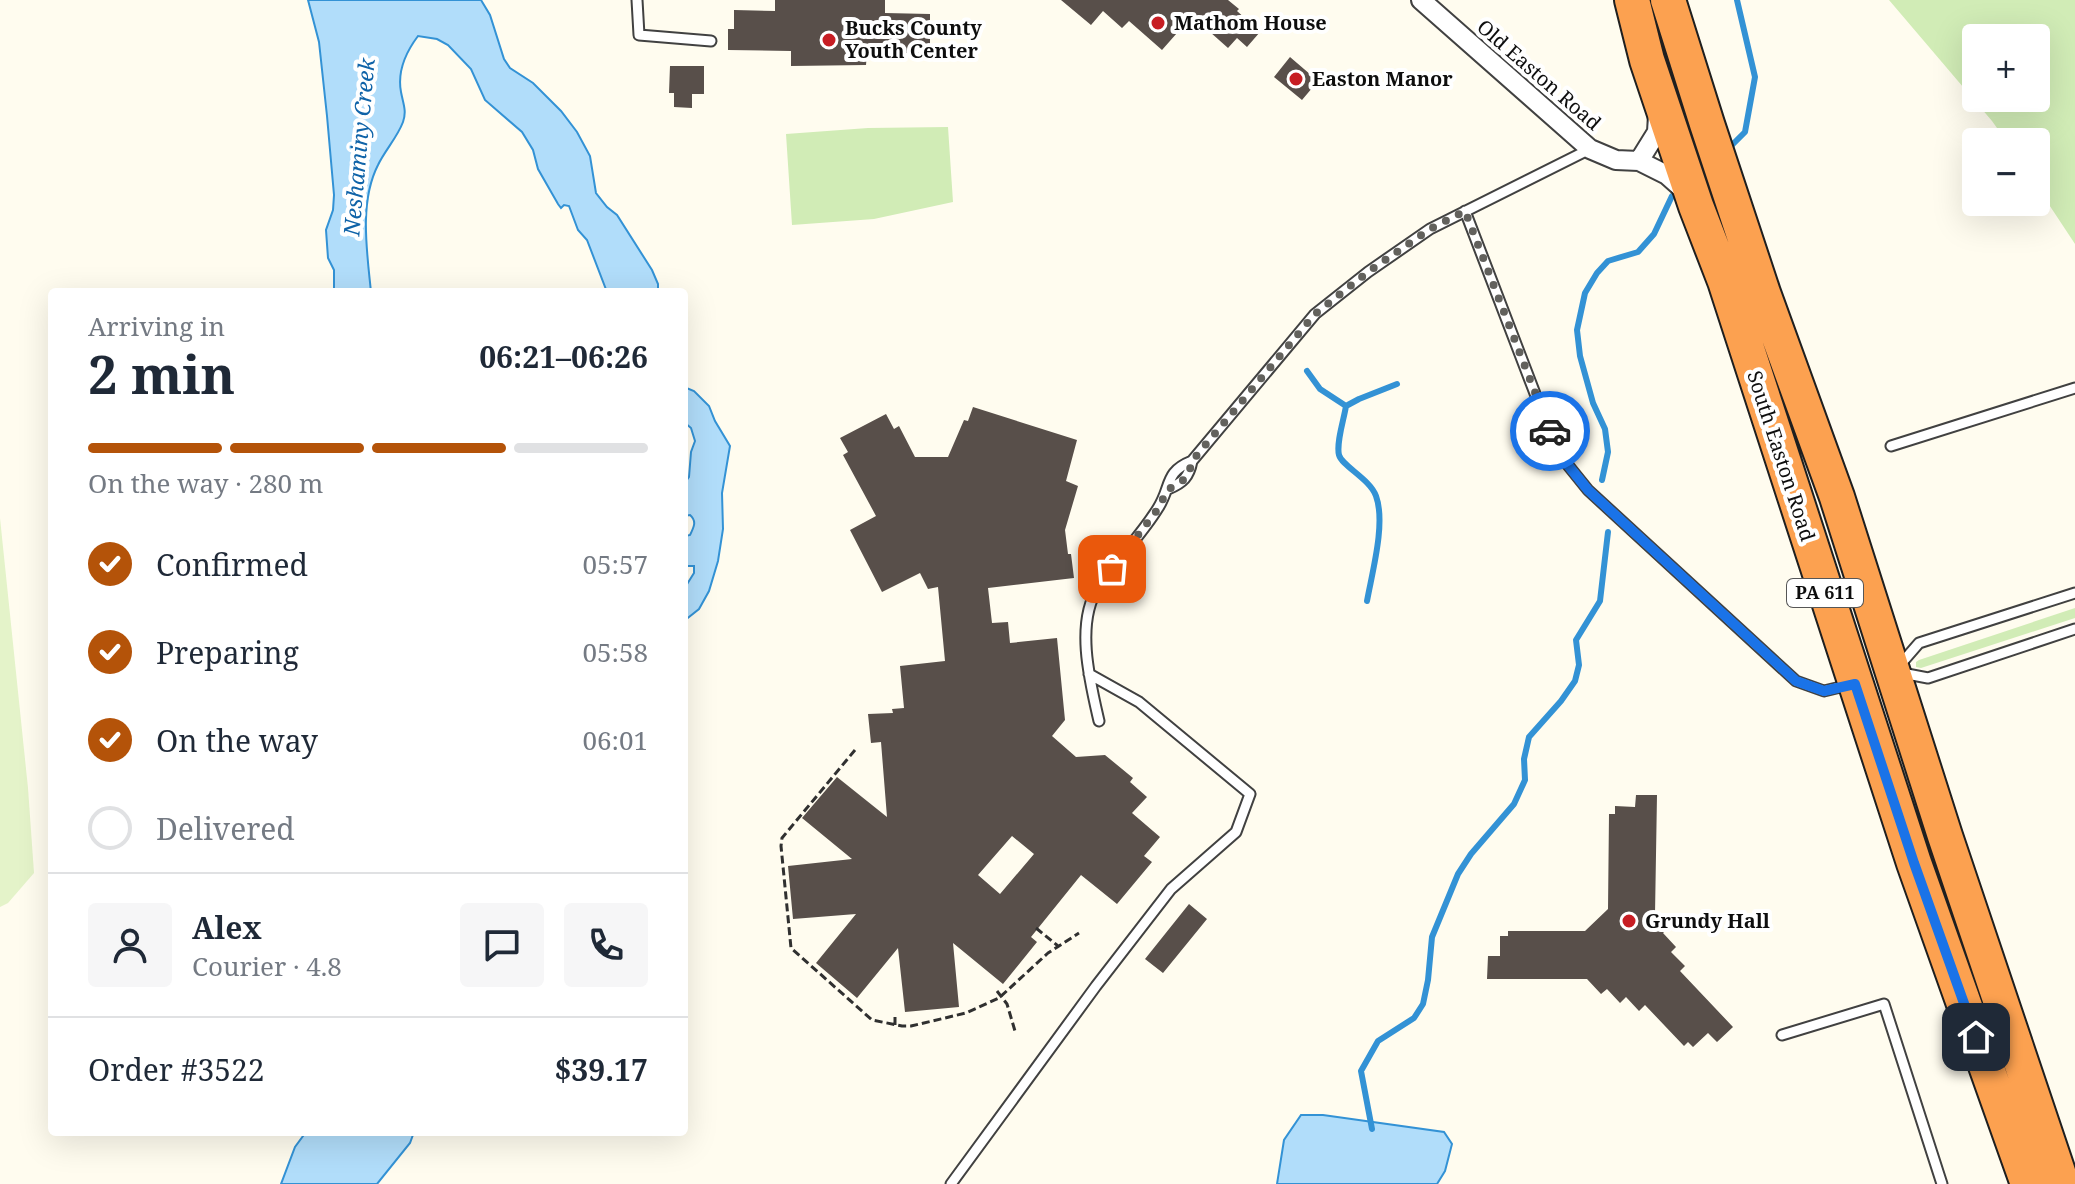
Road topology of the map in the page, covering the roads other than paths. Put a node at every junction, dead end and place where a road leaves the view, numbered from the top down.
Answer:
1 (637, 0) edge
2 (1421, 0) edge
3 (1632, 0) edge
4 (1668, 0) edge
5 (711, 41) dead end
6 (1655, 83) junction
7 (1590, 149) junction
8 (1639, 161) junction
9 (1696, 206) junction
10 (1465, 211) junction
11 (2075, 388) edge
12 (1891, 446) dead end
13 (2075, 593) edge
14 (2075, 629) edge
15 (1089, 674) junction
16 (1875, 678) junction
17 (1099, 721) dead end
18 (1782, 1035) dead end
19 (951, 1184) edge
20 (1942, 1184) edge
21 (2028, 1184) edge
22 (2062, 1184) edge

1 - 5 lane
2 - 7 street, Old Easton Road
3 - 6 highway, South Easton Road / PA 611
4 - 16 highway, South Easton Road / PA 611
6 - 8 street
6 - 9 highway, South Easton Road / PA 611
7 - 8 street, Old Easton Road
7 - 10 lane
8 - 9 street, Old Easton Road
9 - 16 highway, South Easton Road / PA 611
10 - 15 lane
10 - 16 lane
11 - 12 lane
13 - 16 lane
14 - 16 lane
15 - 17 lane
15 - 19 lane
16 - 21 highway, South Easton Road / PA 611
16 - 22 highway, South Easton Road / PA 611
18 - 20 lane

